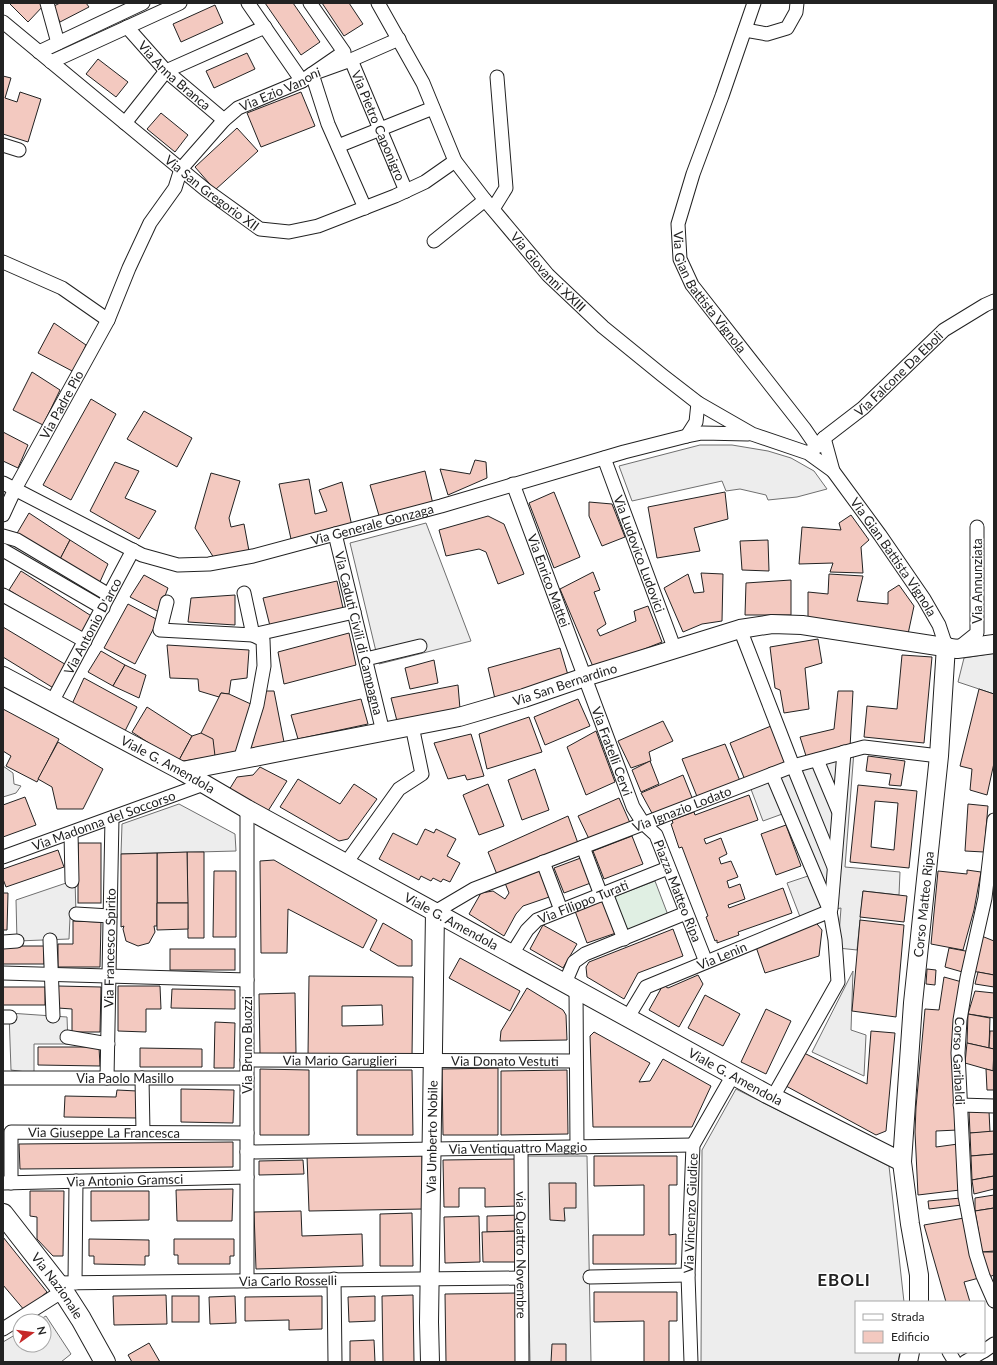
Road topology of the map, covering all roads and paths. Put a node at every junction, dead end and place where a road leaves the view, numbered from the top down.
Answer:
1 (47, 3) edge
2 (143, 3) edge
3 (180, 3) edge
4 (248, 3) edge
5 (310, 3) edge
6 (378, 3) edge
7 (754, 3) edge
8 (797, 3) edge
9 (124, 7) edge
10 (3, 22) edge
11 (127, 27) junction
12 (265, 27) junction
13 (745, 30) junction
14 (399, 39) junction
15 (58, 43) junction
16 (39, 52) junction
17 (351, 60) junction
18 (51, 62) junction
19 (166, 70) junction
20 (307, 77) junction
21 (497, 77) dead end
22 (433, 108) junction
23 (224, 120) junction
24 (125, 123) junction
25 (380, 129) junction
26 (3, 145) edge
27 (338, 146) junction
28 (19, 150) dead end
29 (454, 161) junction
30 (181, 169) junction
31 (406, 191) junction
32 (489, 205) junction
33 (365, 208) junction
34 (434, 241) dead end
35 (3, 262) edge
36 (994, 301) edge
37 (108, 320) junction
38 (698, 403) junction
39 (711, 411) junction
40 (718, 432) junction
41 (752, 434) junction
42 (680, 442) junction
43 (816, 446) junction
44 (604, 458) junction
45 (833, 471) junction
46 (3, 483) edge
47 (513, 484) junction
48 (15, 489) junction
49 (3, 515) edge
50 (977, 527) dead end
51 (335, 534) junction
52 (3, 536) edge
53 (3, 550) edge
54 (133, 550) junction
55 (3, 554) edge
56 (3, 563) edge
57 (244, 593) dead end
58 (3, 595) edge
59 (109, 595) junction
60 (167, 602) dead end
61 (102, 608) junction
62 (354, 612) junction
63 (740, 629) junction
64 (252, 635) junction
65 (85, 641) junction
66 (994, 644) edge
67 (420, 646) dead end
68 (951, 648) junction
69 (675, 650) junction
70 (366, 659) junction
71 (3, 676) edge
72 (585, 678) junction
73 (52, 702) junction
74 (412, 726) junction
75 (383, 732) junction
76 (844, 752) junction
77 (939, 756) junction
78 (240, 760) junction
79 (817, 760) junction
80 (793, 766) junction
81 (182, 771) junction
82 (772, 774) junction
83 (204, 784) junction
84 (247, 809) junction
85 (839, 812) junction
86 (112, 818) junction
87 (994, 820) edge
88 (643, 823) junction
89 (70, 833) junction
90 (583, 847) junction
91 (3, 857) edge
92 (543, 862) junction
93 (346, 863) junction
94 (668, 868) junction
95 (834, 868) junction
96 (72, 881) dead end
97 (604, 894) junction
98 (561, 910) junction
99 (830, 911) junction
100 (436, 912) junction
101 (686, 913) junction
102 (76, 914) dead end
103 (110, 916) junction
104 (624, 939) junction
105 (50, 940) dead end
106 (17, 941) dead end
107 (3, 942) edge
108 (512, 954) junction
109 (706, 962) junction
110 (3, 973) edge
111 (52, 974) junction
112 (109, 976) junction
113 (247, 980) junction
114 (570, 985) junction
115 (53, 1016) dead end
116 (628, 1017) junction
117 (67, 1037) dead end
118 (108, 1044) junction
119 (247, 1060) junction
120 (433, 1061) junction
121 (576, 1061) junction
122 (733, 1075) junction
123 (3, 1078) edge
124 (107, 1078) junction
125 (142, 1078) junction
126 (247, 1078) junction
127 (773, 1097) junction
128 (960, 1105) junction
129 (994, 1106) edge
130 (142, 1132) junction
131 (247, 1133) junction
132 (693, 1145) junction
133 (577, 1147) junction
134 (521, 1148) junction
135 (432, 1149) junction
136 (247, 1152) junction
137 (902, 1162) junction
138 (247, 1177) junction
139 (76, 1181) junction
140 (7, 1183) edge
141 (3, 1214) edge
142 (688, 1276) junction
143 (590, 1277) dead end
144 (430, 1278) junction
145 (521, 1278) junction
146 (334, 1280) junction
147 (247, 1281) junction
148 (64, 1286) junction
149 (919, 1301) edge
150 (994, 1301) edge
151 (3, 1329) edge
152 (994, 1344) edge
153 (985, 1350) edge
154 (950, 1353) edge
155 (980, 1353) edge
156 (105, 1362) edge
157 (335, 1362) edge
158 (430, 1362) edge
159 (522, 1362) edge
160 (691, 1362) edge
161 (955, 1362) edge
162 (965, 1362) edge

1 - 15 street
2 - 9 street
3 - 11 street
4 - 12 street
5 - 20 street
6 - 14 street, Via Giovanni XXIII
7 - 13 street, Via Gian Battista Vignola
8 - 13 street
9 - 15 street
10 - 16 street, Via San Gregorio XII
11 - 18 street
11 - 19 street, Via Anna Branca
12 - 19 street
12 - 20 street
13 - 43 street, Via Gian Battista Vignola
14 - 17 street, Via Ezio Vanoni
14 - 22 street, Via Giovanni XXIII
15 - 16 street
16 - 18 street, Via San Gregorio XII
17 - 20 street, Via Ezio Vanoni
17 - 25 street, Via Pietro Caponigro
18 - 24 street, Via San Gregorio XII
19 - 23 street, Via Anna Branca
19 - 24 street
20 - 23 street, Via Ezio Vanoni
20 - 27 street
21 - 32 street
22 - 25 street
22 - 29 street, Via Giovanni XXIII
23 - 30 street, Via Ezio Vanoni
24 - 30 street, Via San Gregorio XII
25 - 27 street
25 - 31 street, Via Pietro Caponigro
26 - 28 street
27 - 33 street
29 - 31 street, Via San Gregorio XII
29 - 32 street, Via Giovanni XXIII
30 - 33 street, Via San Gregorio XII
30 - 37 street, Via Padre Pio
31 - 33 street, Via San Gregorio XII
32 - 34 street
32 - 38 street, Via Giovanni XXIII
35 - 37 street
36 - 43 street, Via Falcone Da Eboli
37 - 48 street, Via Padre Pio
38 - 39 street, Via Giovanni XXIII
38 - 42 street
39 - 40 street
39 - 41 street, Via Giovanni XXIII
40 - 41 street, Via Generale Gonzaga
40 - 42 street, Via Generale Gonzaga
41 - 43 street, Via Giovanni XXIII
42 - 44 street, Via Generale Gonzaga
43 - 45 street, Via Gian Battista Vignola
43 - 45 street, Via Gian Battista Vignola
44 - 47 street, Via Generale Gonzaga
44 - 69 street, Via Ludovico Ludovici
45 - 68 street, Via Gian Battista Vignola
46 - 48 street, Via Generale Gonzaga
47 - 51 street, Via Generale Gonzaga
47 - 72 street, Via Enrico Mattei
48 - 49 street, Via Padre Pio
48 - 54 street, Via Generale Gonzaga
50 - 68 street, Via Annunziata
51 - 54 street, Via Generale Gonzaga
51 - 62 street, Via Caduti Civili di Campagna
52 - 59 street
53 - 61 street
54 - 59 street, Via Antonio D'arco
55 - 56 street
57 - 64 street
58 - 65 street
59 - 61 street, Via Antonio D'arco
60 - 64 street
61 - 65 street, Via Antonio D'arco
62 - 64 street
62 - 70 street, Via Caduti Civili di Campagna
63 - 68 street, Via San Bernardino
63 - 69 street, Via San Bernardino
63 - 80 street
64 - 78 street
65 - 73 street, Via Antonio D'arco
66 - 68 street, Via San Bernardino
67 - 70 street
68 - 77 street, Corso Matteo Ripa
69 - 72 street, Via San Bernardino
70 - 75 street, Via Caduti Civili di Campagna
71 - 73 street, Viale G. Amendola
72 - 74 street, Via San Bernardino
72 - 88 street, Via Fratelli Cervi
73 - 81 street, Viale G. Amendola
74 - 75 street, Via San Bernardino
74 - 93 street
75 - 78 street, Via San Bernardino
76 - 77 street, Via Ignazio Lodato
76 - 79 street, Via Ignazio Lodato
76 - 85 street
77 - 137 street, Corso Matteo Ripa
78 - 81 street, Via San Bernardino
79 - 80 street, Via Ignazio Lodato
79 - 85 street
80 - 82 street, Via Ignazio Lodato
80 - 95 street
81 - 83 street, Viale G. Amendola
82 - 88 street, Via Ignazio Lodato
82 - 99 street
83 - 84 street, Viale G. Amendola
83 - 86 street, Via Madonna del Soccorso
84 - 93 street, Viale G. Amendola
84 - 113 street, Via Bruno Buozzi
85 - 95 street
86 - 89 street, Via Madonna del Soccorso
86 - 103 street, Via Francesco Spirito
87 - 128 street, Corso Garibaldi
88 - 90 street, Via Ignazio Lodato
88 - 94 street, Piazza Matteo Ripa
89 - 91 street, Via Madonna del Soccorso
89 - 96 street
90 - 92 street, Via Ignazio Lodato
90 - 97 street
92 - 98 street
92 - 100 street, Via Ignazio Lodato
93 - 100 street, Viale G. Amendola
94 - 97 street, Via Filippo Turati
94 - 101 street, Piazza Matteo Ripa
95 - 99 street
97 - 98 street, Via Filippo Turati
97 - 104 street
98 - 108 street, Via Filippo Turati
99 - 109 street, Via Lenin
99 - 127 street
100 - 108 street, Viale G. Amendola
100 - 120 street, Via Umberto Nobile
101 - 104 street
101 - 109 street, Piazza Matteo Ripa
102 - 103 street
103 - 112 street, Via Francesco Spirito
104 - 114 street
105 - 111 street
106 - 107 street
108 - 114 street, Viale G. Amendola
109 - 116 street, Via Lenin
110 - 111 street
111 - 112 street
111 - 115 street
112 - 113 street
112 - 118 street, Via Francesco Spirito
113 - 119 street, Via Bruno Buozzi
114 - 116 street, Viale G. Amendola
114 - 121 street
116 - 122 street, Viale G. Amendola
117 - 118 street
118 - 124 street, Via Francesco Spirito
119 - 120 street, Via Mario Garuglieri
119 - 126 street, Via Bruno Buozzi
120 - 121 street, Via Donato Vestuti
120 - 135 street, Via Umberto Nobile
121 - 133 street
122 - 127 street, Viale G. Amendola
122 - 132 street, Via Vincenzo Giudice
123 - 124 street, Via Paolo Masillo
124 - 125 street, Via Paolo Masillo
125 - 126 street, Via Paolo Masillo
125 - 130 street
126 - 131 street, Via Bruno Buozzi
127 - 137 street, Viale G. Amendola
128 - 129 street
128 - 150 street, Corso Garibaldi
130 - 131 street, Via Giuseppe La Francesca
130 - 140 street, Via Giuseppe La Francesca
131 - 136 street, Via Bruno Buozzi
132 - 133 street, Via Ventiquattro Maggio
132 - 142 street, Via Vincenzo Giudice
133 - 134 street, Via Ventiquattro Maggio
134 - 135 street, Via Ventiquattro Maggio
134 - 145 street, via Quattro Novembre
135 - 136 street, Via Ventiquattro Maggio
135 - 144 street, Via Umberto Nobile
136 - 138 street, Via Bruno Buozzi
137 - 149 street, Corso Matteo Ripa
138 - 139 street, Via Antonio Gramsci
138 - 147 street, Via Bruno Buozzi
139 - 140 street, Via Antonio Gramsci
139 - 148 street
141 - 148 main road, Via Nazionale
142 - 143 street
142 - 160 street, Via Vincenzo Giudice
144 - 145 street, Via Carlo Rosselli
144 - 146 street, Via Carlo Rosselli
144 - 158 street, Via Umberto Nobile
145 - 159 street, via Quattro Novembre
146 - 147 street, Via Carlo Rosselli
146 - 157 street
147 - 148 street, Via Carlo Rosselli
148 - 151 street
148 - 156 main road, Via Nazionale
152 - 153 street
154 - 161 street
155 - 162 street

